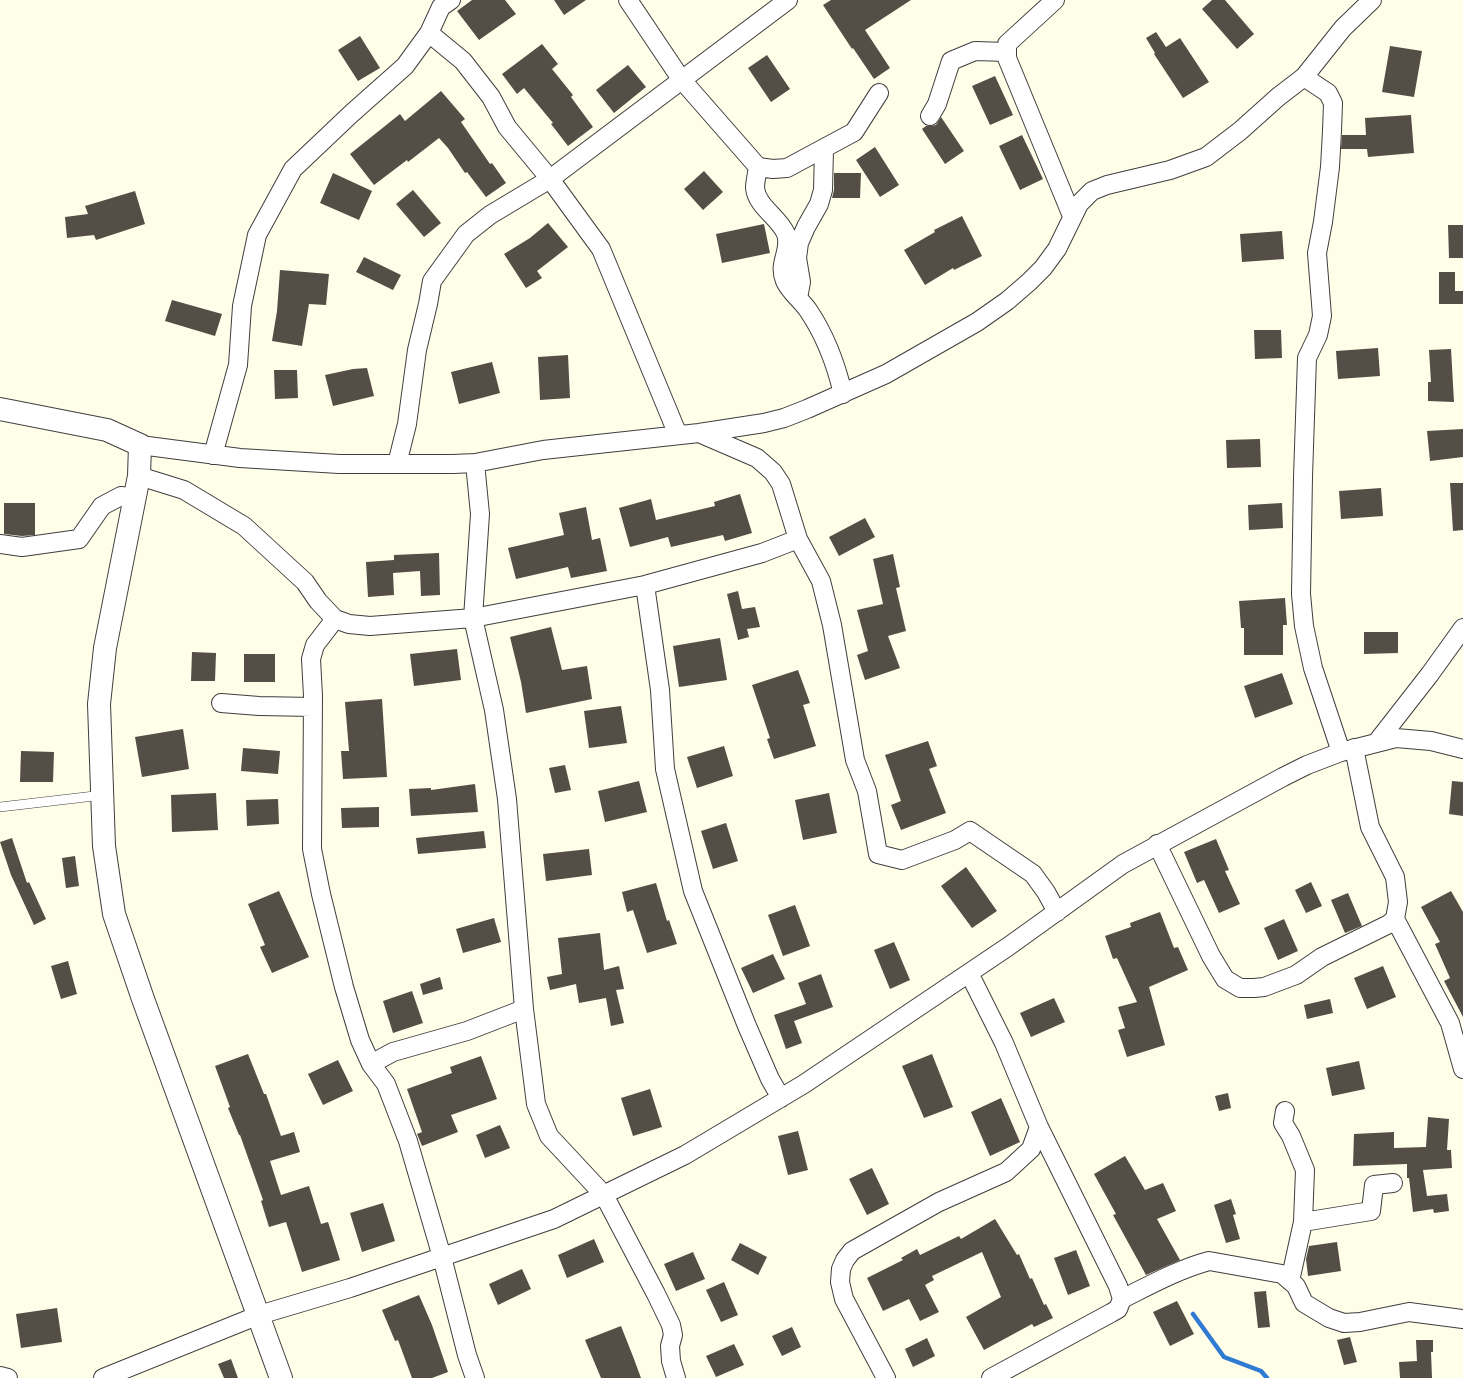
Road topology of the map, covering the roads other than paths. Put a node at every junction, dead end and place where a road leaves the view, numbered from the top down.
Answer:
1 (451, 0) edge
2 (628, 0) edge
3 (788, 0) edge
4 (1055, 0) edge
5 (1372, 0) edge
6 (429, 33) junction
7 (1006, 52) junction
8 (1304, 77) junction
9 (681, 80) junction
10 (879, 93) dead end
11 (930, 116) dead end
12 (824, 149) junction
13 (758, 167) junction
14 (550, 179) junction
15 (1072, 216) junction
16 (798, 298) junction
17 (844, 394) junction
18 (0, 409) edge
19 (699, 433) junction
20 (678, 435) junction
21 (140, 445) junction
22 (213, 455) junction
23 (475, 463) junction
24 (396, 464) junction
25 (139, 476) junction
26 (135, 498) junction
27 (798, 539) junction
28 (0, 544) edge
29 (644, 585) junction
30 (473, 618) junction
31 (335, 619) junction
32 (1463, 628) edge
33 (221, 703) dead end
34 (313, 707) junction
35 (1377, 742) junction
36 (1348, 750) junction
37 (1463, 750) edge
38 (103, 795) junction
39 (0, 807) edge
40 (1157, 844) junction
41 (1057, 912) junction
42 (1394, 919) junction
43 (969, 973) junction
44 (524, 1009) junction
45 (371, 1064) junction
46 (1463, 1069) edge
47 (781, 1098) junction
48 (1285, 1111) dead end
49 (1039, 1127) junction
50 (1392, 1183) dead end
51 (604, 1195) junction
52 (1302, 1222) junction
53 (442, 1257) junction
54 (1290, 1281) junction
55 (1122, 1299) junction
56 (258, 1315) junction
57 (1463, 1319) edge
58 (0, 1376) edge
59 (8, 1378) edge
60 (103, 1378) edge
61 (281, 1378) edge
62 (475, 1378) edge
63 (676, 1378) edge
64 (886, 1378) edge
65 (991, 1378) edge

1 - 6 street
2 - 9 street
3 - 9 street
4 - 7 street
5 - 8 street
6 - 14 street
6 - 22 street
7 - 11 street
7 - 15 street
8 - 15 street
8 - 36 street
9 - 13 street
9 - 14 street
10 - 12 street
12 - 13 street
12 - 16 street
13 - 16 street
14 - 20 street
14 - 24 street
15 - 17 street
16 - 17 street
17 - 19 street
18 - 21 street
19 - 20 street
19 - 27 street
20 - 23 street
21 - 22 street
21 - 25 street
22 - 24 street
23 - 24 street
23 - 30 street
25 - 26 street
25 - 31 street
26 - 28 street
26 - 38 street
27 - 29 street
27 - 41 street
29 - 30 street
29 - 47 street
30 - 31 street
30 - 44 street
31 - 34 street
32 - 35 street
33 - 34 street
34 - 45 street
35 - 36 street
35 - 37 street
36 - 40 street
36 - 42 street
38 - 39 lane
38 - 56 street
40 - 41 street
40 - 42 street
41 - 43 street
42 - 46 street
43 - 47 street
43 - 49 street
44 - 45 street
44 - 51 street
45 - 53 street
47 - 51 street
48 - 52 street
49 - 55 street
49 - 64 street
50 - 52 street
51 - 53 street
51 - 63 street
52 - 54 street
53 - 56 street
53 - 62 street
54 - 55 street
54 - 57 street
55 - 65 street
56 - 60 street
56 - 61 street
58 - 59 street

